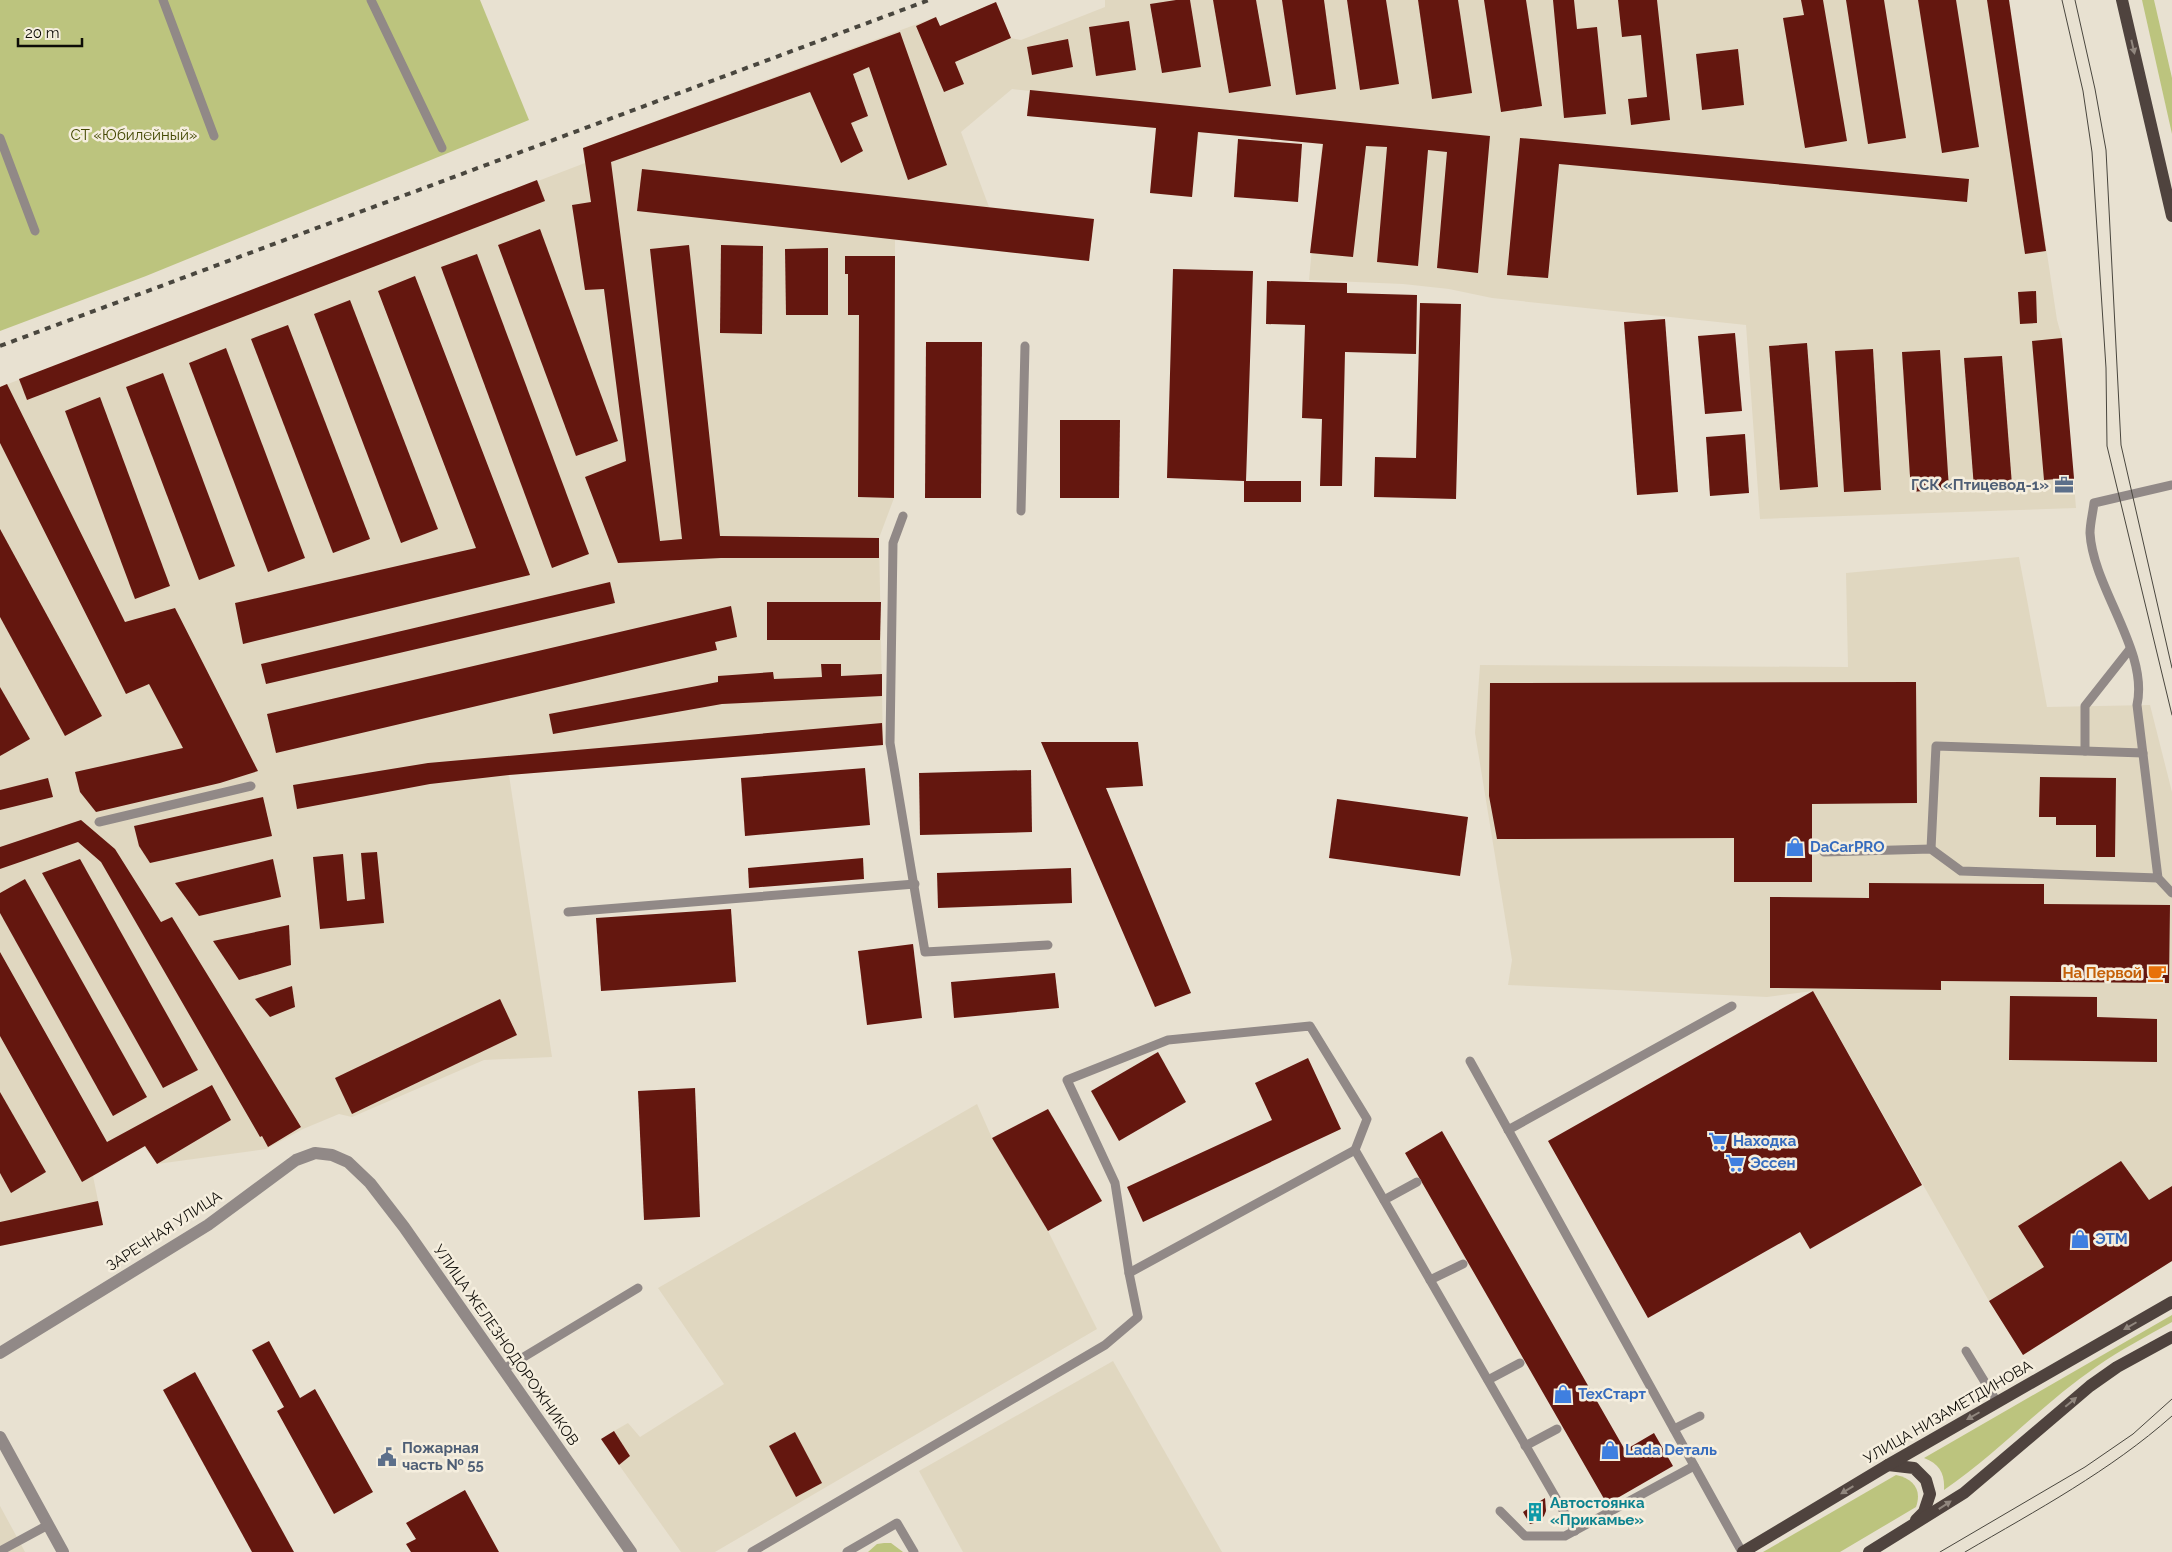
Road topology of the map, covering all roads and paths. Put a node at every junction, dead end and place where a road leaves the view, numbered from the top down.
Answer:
1 (163, 0) edge
2 (371, 0) edge
3 (2122, 0) edge
4 (214, 136) dead end
5 (0, 138) edge
6 (442, 148) dead end
7 (2172, 216) edge
8 (35, 231) dead end
9 (1025, 346) dead end
10 (2172, 485) edge
11 (1021, 512) dead end
12 (903, 516) dead end
13 (2130, 649) junction
14 (2085, 751) junction
15 (2143, 753) junction
16 (251, 786) dead end
17 (99, 822) dead end
18 (1931, 849) junction
19 (1824, 852) dead end
20 (2158, 878) junction
21 (915, 884) junction
22 (2172, 893) edge
23 (568, 912) dead end
24 (1048, 945) dead end
25 (1732, 1006) dead end
26 (1470, 1061) dead end
27 (1508, 1130) junction
28 (1355, 1150) junction
29 (348, 1162) joint
30 (1417, 1182) dead end
31 (1384, 1200) junction
32 (1462, 1264) dead end
33 (1129, 1273) junction
34 (1430, 1280) junction
35 (638, 1288) dead end
36 (2172, 1302) edge
37 (2172, 1337) edge
38 (1966, 1351) dead end
39 (0, 1353) edge
40 (1520, 1362) dead end
41 (504, 1369) junction
42 (1488, 1380) junction
43 (1997, 1402) junction
44 (1700, 1416) dead end
45 (1557, 1429) dead end
46 (1674, 1429) junction
47 (0, 1437) edge
48 (1525, 1446) junction
49 (1888, 1465) junction
50 (1694, 1466) junction
51 (1500, 1511) dead end
52 (48, 1525) junction
53 (1575, 1531) junction
54 (1904, 1531) junction
55 (0, 1551) edge
56 (63, 1552) edge
57 (631, 1552) edge
58 (752, 1552) edge
59 (847, 1552) edge
60 (914, 1552) edge
61 (1742, 1552) edge
62 (1869, 1552) edge

1 - 4 lane
2 - 6 lane
3 -> 7 main road
5 - 8 lane
9 - 11 lane
10 - 13 lane
12 - 21 lane
13 - 14 lane
13 - 15 lane
14 - 15 lane
14 - 18 lane
15 - 20 lane
16 - 17 lane
18 - 19 lane
18 - 20 lane
20 - 22 lane
21 - 23 lane
21 - 24 lane
25 - 27 lane
26 - 27 lane
27 - 46 lane
28 - 31 lane
28 - 33 lane
28 - 33 lane
29 - 39 street, ЗАРЕЧНАЯ УЛИЦА
29 - 41 street, УЛИЦА ЖЕЛЕЗНОДОРОЖНИКОВ
30 - 31 lane
31 - 34 lane
32 - 34 lane
33 - 58 lane
34 - 42 lane
35 - 41 lane
36 -> 43 main road, УЛИЦА НИЗАМЕТДИНОВА
54 -> 37 main road
38 - 43 lane
40 - 42 lane
41 - 57 street, УЛИЦА ЖЕЛЕЗНОДОРОЖНИКОВ
42 - 48 lane
43 -> 49 main road, УЛИЦА НИЗАМЕТДИНОВА
44 - 46 lane
45 - 48 lane
46 - 50 lane
47 - 52 street
48 - 53 lane
49 - 54 main road
49 -> 61 main road, УЛИЦА НИЗАМЕТДИНОВА
50 - 53 lane
50 - 61 lane
51 - 53 lane
52 - 55 lane
52 - 56 street
54 - 62 main road
59 - 60 lane

